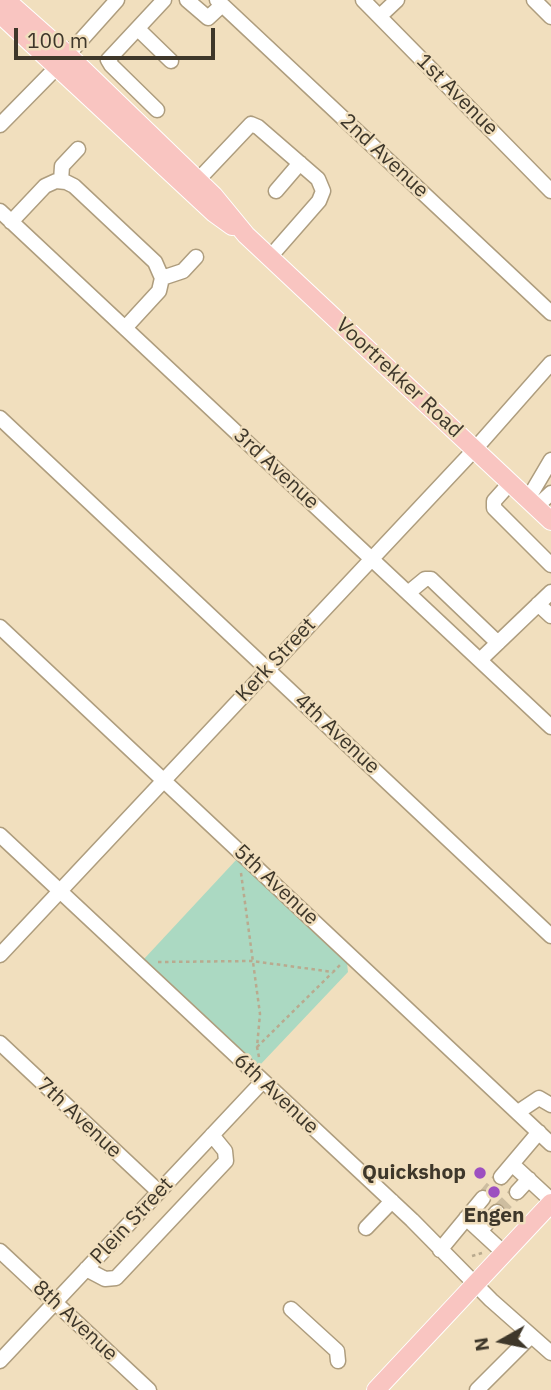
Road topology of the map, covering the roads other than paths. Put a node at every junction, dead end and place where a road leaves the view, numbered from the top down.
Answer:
1 (6, 0) edge
2 (117, 0) edge
3 (164, 0) edge
4 (187, 0) edge
5 (363, 0) edge
6 (397, 0) edge
7 (534, 0) edge
8 (219, 3) edge
9 (0, 14) edge
10 (380, 16) junction
11 (551, 16) edge
12 (138, 29) junction
13 (62, 61) junction
14 (171, 61) dead end
15 (157, 110) dead end
16 (0, 125) edge
17 (78, 149) dead end
18 (300, 163) junction
19 (198, 180) junction
20 (61, 181) junction
21 (276, 191) dead end
22 (551, 191) edge
23 (0, 211) edge
24 (11, 222) junction
25 (246, 235) junction
26 (196, 257) dead end
27 (270, 257) junction
28 (162, 278) junction
29 (551, 313) edge
30 (125, 328) junction
31 (551, 363) edge
32 (0, 418) edge
33 (475, 449) junction
34 (551, 460) edge
35 (510, 482) junction
36 (551, 493) edge
37 (532, 503) junction
38 (551, 521) edge
39 (372, 559) junction
40 (551, 565) edge
41 (551, 592) edge
42 (408, 593) junction
43 (538, 604) junction
44 (551, 616) edge
45 (0, 627) edge
46 (498, 643) junction
47 (480, 660) junction
48 (267, 669) junction
49 (551, 727) edge
50 (164, 780) junction
51 (0, 835) edge
52 (60, 892) junction
53 (551, 936) edge
54 (0, 955) edge
55 (0, 1043) edge
56 (263, 1081) junction
57 (551, 1105) edge
58 (518, 1112) junction
59 (539, 1132) junction
60 (212, 1135) junction
61 (551, 1144) edge
62 (512, 1164) junction
63 (501, 1177) tunnel mouth
64 (528, 1180) junction
65 (159, 1192) junction
66 (517, 1192) tunnel mouth
67 (483, 1198) tunnel mouth
68 (392, 1201) junction
69 (551, 1202) edge
70 (497, 1212) tunnel mouth
71 (466, 1218) junction
72 (366, 1228) dead end
73 (480, 1231) junction
74 (440, 1250) junction
75 (0, 1251) edge
76 (503, 1253) junction
77 (86, 1269) junction
78 (476, 1285) junction
79 (55, 1302) junction
80 (291, 1309) dead end
81 (531, 1336) junction
82 (551, 1353) edge
83 (0, 1361) edge
84 (338, 1361) dead end
85 (149, 1390) edge
86 (376, 1390) edge
87 (477, 1390) edge

1 - 13 main road, Voortrekker Road
2 - 13 street
3 - 12 street
4 - 8 street
5 - 10 street, 1st Avenue
6 - 10 street
7 - 11 street
8 - 29 street, 2nd Avenue
9 - 13 main road, Voortrekker Road
10 - 22 street, 1st Avenue
12 - 14 street
12 - 15 street
13 - 16 street
13 - 19 main road, Voortrekker Road
13 - 25 main road, Voortrekker Road
17 - 20 street
18 - 19 street
18 - 21 street
18 - 27 street
19 - 25 main road, Voortrekker Road
20 - 24 street
20 - 28 street
23 - 24 street, 3rd Avenue
24 - 30 street, 3rd Avenue
25 - 27 main road, Voortrekker Road
26 - 28 street
27 - 33 main road, Voortrekker Road
28 - 30 street
30 - 39 street, 3rd Avenue
31 - 33 street, Kerk Street
32 - 48 street, 4th Avenue
33 - 35 main road, Voortrekker Road
33 - 39 street, Kerk Street
34 - 37 street
35 - 37 main road, Voortrekker Road
35 - 40 street
36 - 37 street
37 - 38 main road, Voortrekker Road
39 - 42 street, 3rd Avenue
39 - 48 street, Kerk Street
41 - 43 street
42 - 46 street
42 - 47 street, 3rd Avenue
43 - 44 street
43 - 46 street
45 - 50 street, 5th Avenue
46 - 47 street
47 - 49 street, 3rd Avenue
48 - 50 street, Kerk Street
48 - 53 street, 4th Avenue
50 - 52 street, Kerk Street
50 - 58 street, 5th Avenue
51 - 52 street, 6th Avenue
52 - 54 street, Kerk Street
52 - 56 street, 6th Avenue
55 - 65 street, 7th Avenue
56 - 60 street, Plein Street
56 - 68 street, 6th Avenue
57 - 58 street
58 - 59 street, 5th Avenue
59 - 61 street, 5th Avenue
59 - 62 street
60 - 65 street, Plein Street
60 - 77 street
62 - 63 street
62 - 64 street
64 - 66 street
64 - 69 street
65 - 77 street, Plein Street
67 - 71 street
68 - 72 street
68 - 74 street, 6th Avenue
69 - 76 main road
70 - 73 street
71 - 73 street
71 - 74 street
73 - 76 street
74 - 78 street, 6th Avenue
75 - 79 street, 8th Avenue
76 - 78 main road
77 - 79 street, Plein Street
78 - 81 street, 6th Avenue
78 - 86 main road
79 - 83 street, Plein Street
79 - 85 street, 8th Avenue
80 - 84 street
81 - 82 street, 6th Avenue
81 - 87 street

